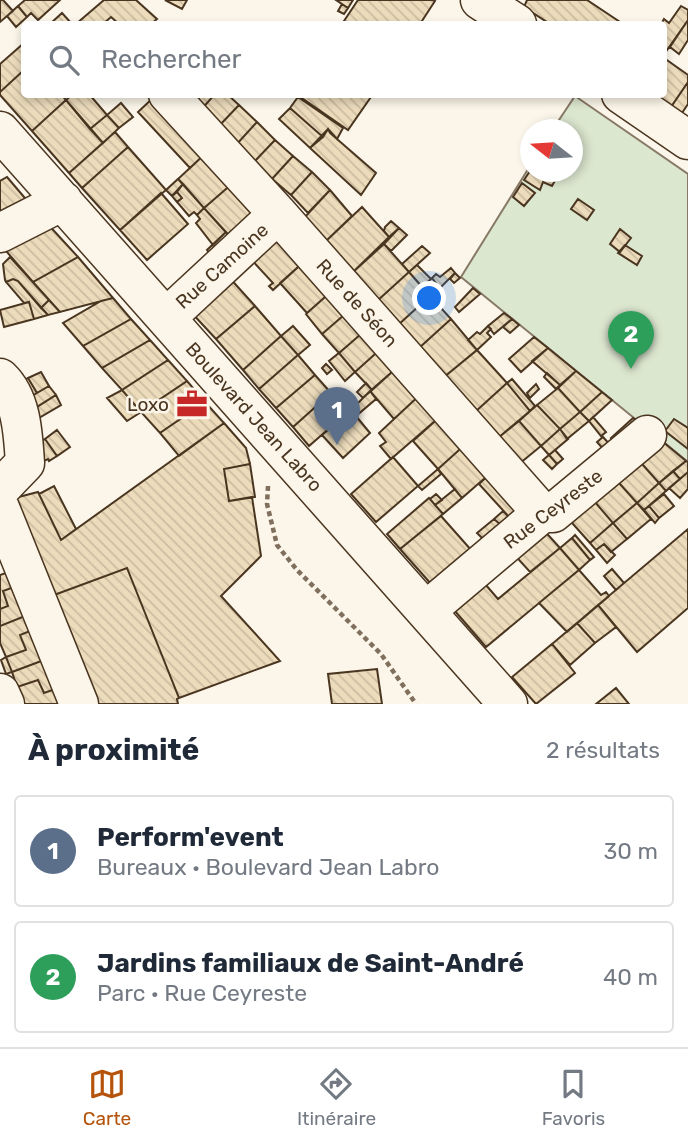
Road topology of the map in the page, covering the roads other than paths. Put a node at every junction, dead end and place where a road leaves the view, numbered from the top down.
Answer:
1 (173, 98) edge
2 (627, 98) edge
3 (0, 131) edge
4 (688, 140) edge
5 (63, 201) junction
6 (278, 214) junction
7 (0, 233) edge
8 (166, 318) junction
9 (0, 378) edge
10 (648, 435) dead end
11 (0, 489) edge
12 (0, 508) edge
13 (542, 513) junction
14 (427, 610) junction
15 (0, 693) edge
16 (5, 704) edge
17 (79, 704) edge
18 (508, 704) edge

1 - 6 street, Rue de Séon
2 - 4 street
3 - 5 street, Boulevard Jean Labro
5 - 7 street
5 - 8 street, Boulevard Jean Labro
6 - 8 street, Rue Camoine
6 - 13 street, Rue de Séon
8 - 14 street, Boulevard Jean Labro
9 - 11 street
10 - 13 street, Rue Ceyreste
12 - 17 street
13 - 14 street, Rue Ceyreste
14 - 18 street, Boulevard Jean Labro
15 - 16 street

